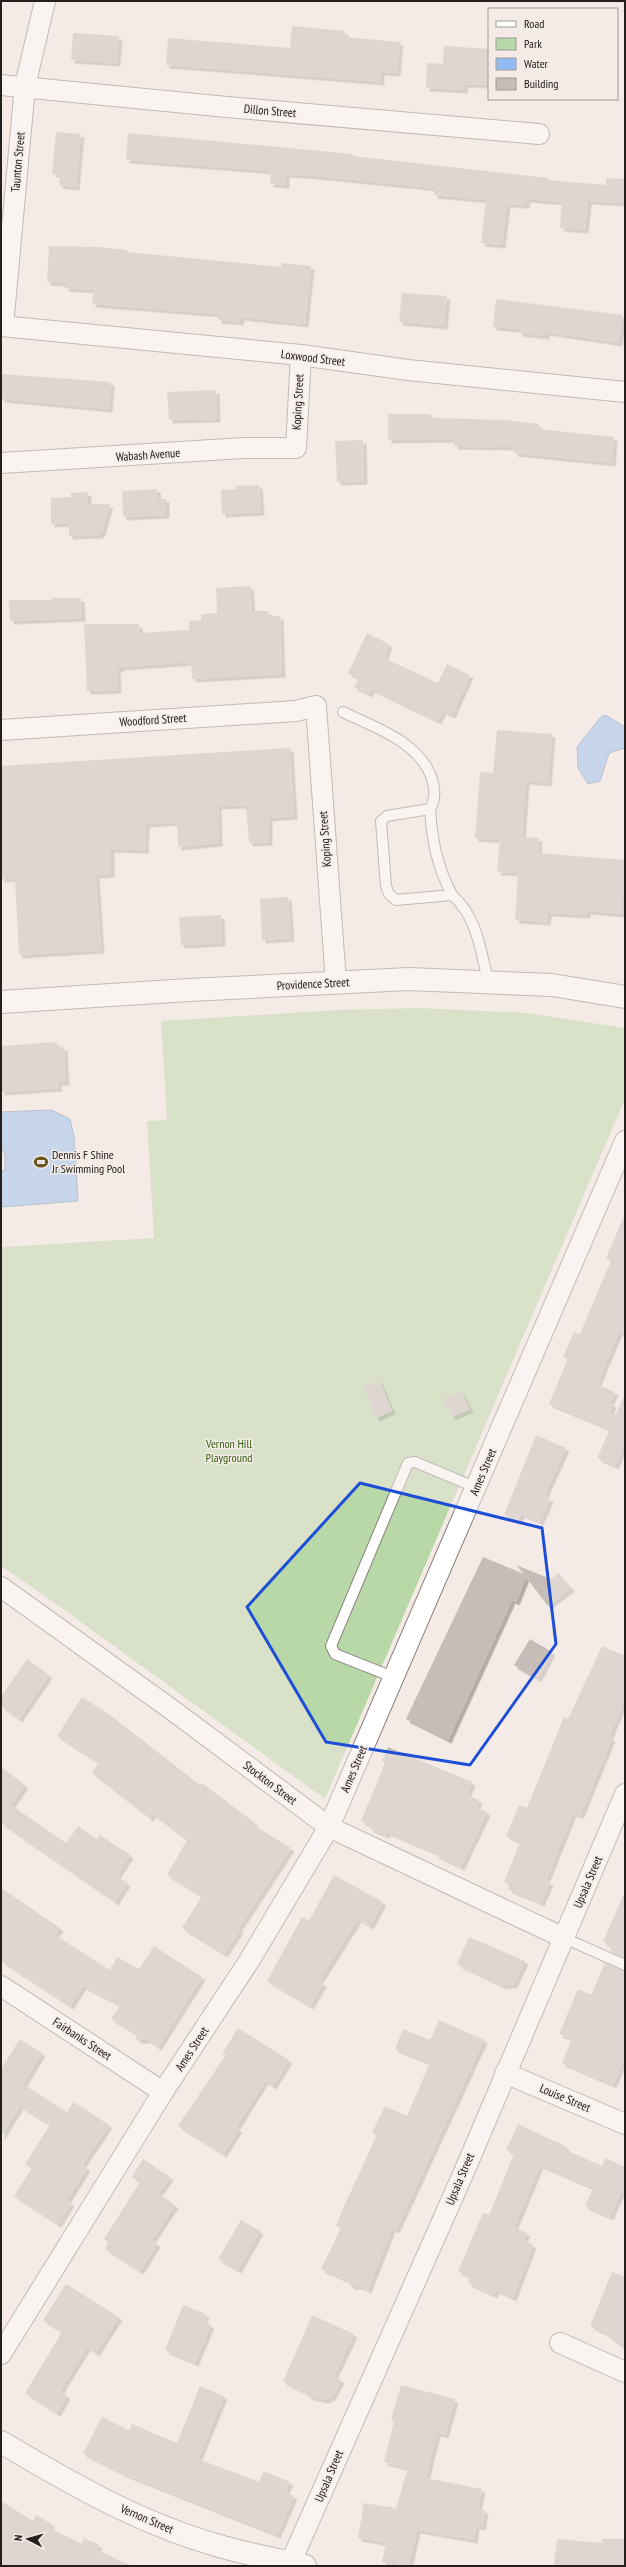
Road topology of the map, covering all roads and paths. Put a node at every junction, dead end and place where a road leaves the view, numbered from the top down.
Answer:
1 (45, 1) edge
2 (1, 85) edge
3 (25, 86) junction
4 (539, 134) dead end
5 (2, 326) edge
6 (301, 355) junction
7 (625, 392) edge
8 (296, 448) joint
9 (1, 463) edge
10 (304, 709) joint
11 (343, 712) dead end
12 (1, 730) edge
13 (430, 809) junction
14 (452, 895) junction
15 (488, 981) junction
16 (336, 983) junction
17 (625, 998) edge
18 (1, 1002) edge
19 (625, 1142) edge
20 (477, 1488) junction
21 (1, 1587) edge
22 (393, 1677) junction
23 (625, 1794) edge
24 (328, 1827) junction
25 (564, 1938) junction
26 (625, 1965) edge
27 (1, 1986) edge
28 (505, 2073) junction
29 (163, 2092) junction
30 (625, 2124) edge
31 (560, 2343) dead end
32 (1, 2354) edge
33 (625, 2372) edge
34 (1, 2442) edge
35 (295, 2565) edge

1 - 3 street, Taunton Street
2 - 3 street, Dillon Street
3 - 4 street, Dillon Street
3 - 5 street, Taunton Street
5 - 6 street, Loxwood Street
6 - 7 street, Loxwood Street
6 - 8 street, Koping Street
8 - 9 street, Wabash Avenue
10 - 12 street, Woodford Street
10 - 16 street, Koping Street
11 - 13 lane
13 - 14 lane
13 - 14 lane
14 - 15 lane
15 - 16 main road, Providence Street
15 - 17 main road, Providence Street
16 - 18 main road, Providence Street
19 - 20 street, Ames Street
20 - 22 street, Ames Street
20 - 22 lane
21 - 24 street, Stockton Street
22 - 24 street, Ames Street
23 - 25 street, Upsala Street
24 - 25 street, Stockton Street
24 - 29 street, Ames Street
25 - 26 lane
25 - 28 street, Upsala Street
27 - 29 street, Fairbanks Street
28 - 30 street, Louise Street
28 - 35 street, Upsala Street
29 - 32 street, Ames Street
31 - 33 street
34 - 35 main road, Vernon Street

